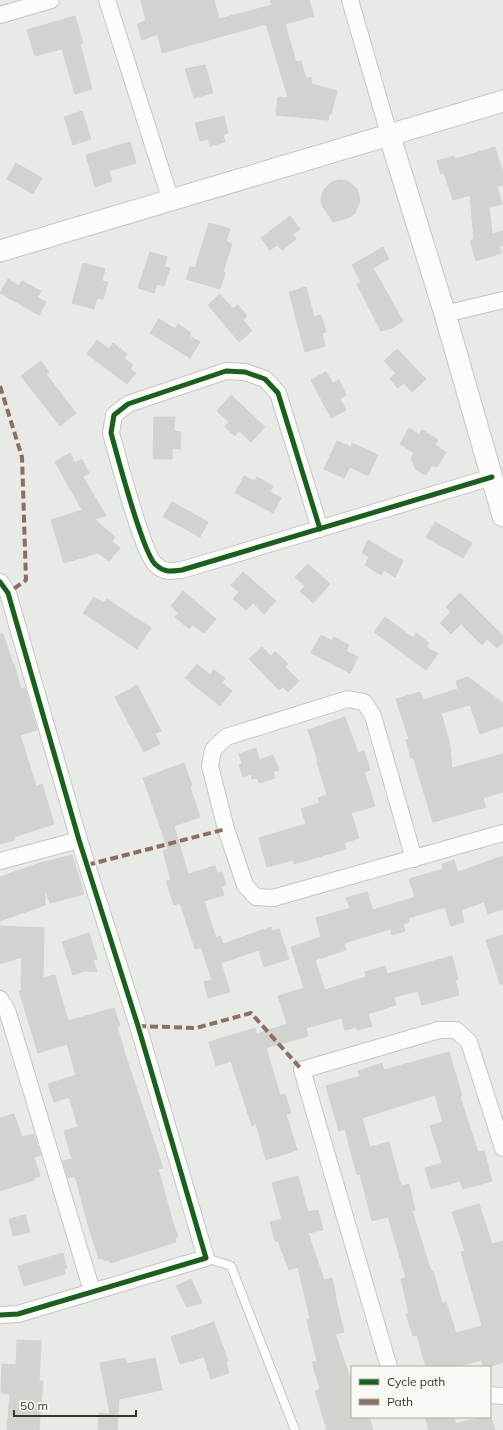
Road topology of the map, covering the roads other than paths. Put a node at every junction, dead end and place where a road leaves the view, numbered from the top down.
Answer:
1 (51, 0) edge
2 (107, 0) edge
3 (350, 0) edge
4 (0, 15) edge
5 (503, 101) edge
6 (390, 134) junction
7 (171, 201) junction
8 (0, 251) edge
9 (503, 300) edge
10 (445, 314) junction
11 (492, 477) junction
12 (503, 516) edge
13 (320, 528) junction
14 (0, 582) edge
15 (503, 834) edge
16 (79, 840) junction
17 (414, 859) junction
18 (0, 861) edge
19 (0, 999) edge
20 (503, 1148) edge
21 (206, 1258) junction
22 (92, 1291) junction
23 (0, 1315) edge
24 (389, 1366) edge
25 (491, 1395) edge
26 (503, 1396) edge
27 (295, 1430) edge

1 - 4 street
2 - 7 street
3 - 6 street
5 - 6 street
6 - 7 street
6 - 10 street
7 - 8 street
9 - 10 street
10 - 11 street
11 - 12 street
11 - 13 street
13 - 13 street
14 - 16 street
15 - 17 street
16 - 18 street
16 - 21 street
17 - 17 street
19 - 22 street
20 - 24 street
21 - 22 street
21 - 27 lane
22 - 23 street
25 - 26 street

